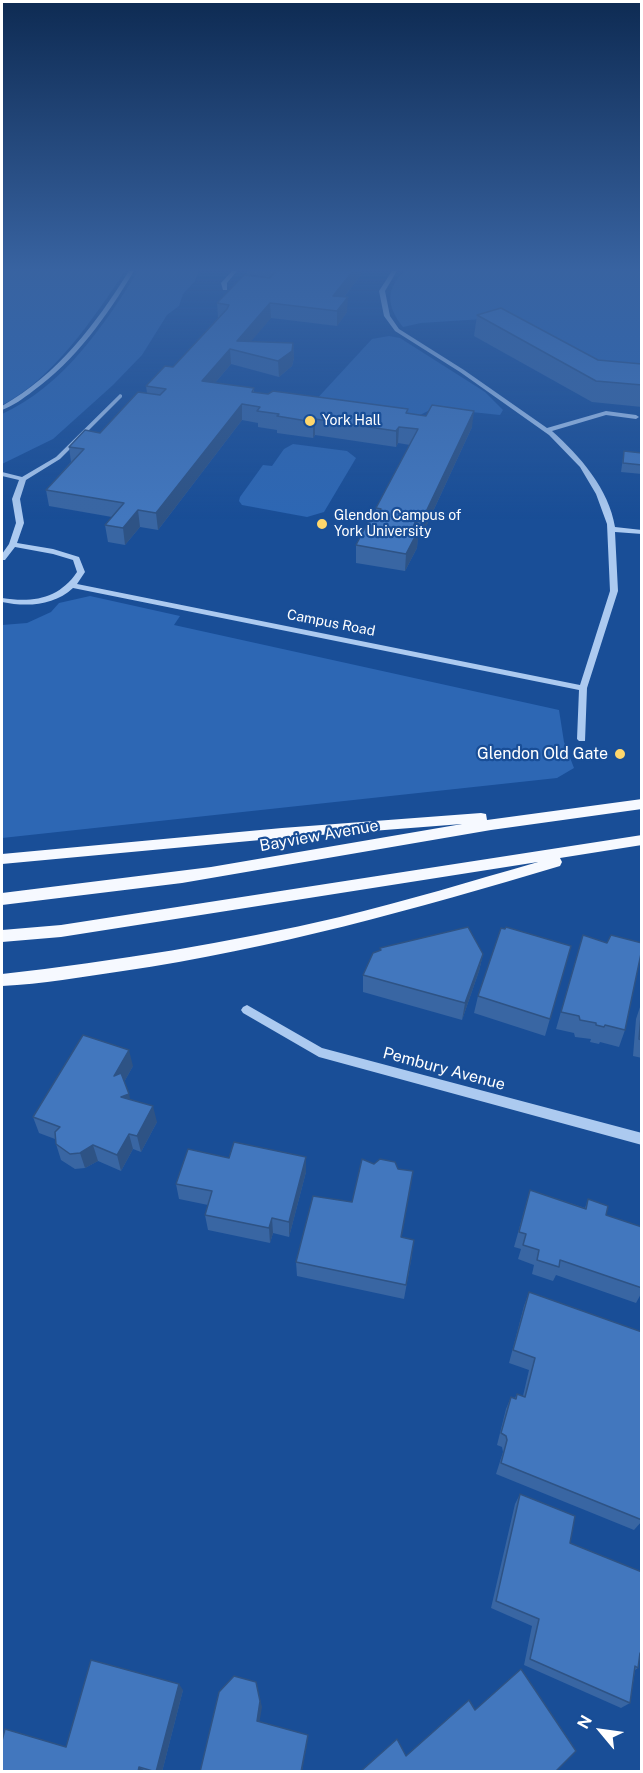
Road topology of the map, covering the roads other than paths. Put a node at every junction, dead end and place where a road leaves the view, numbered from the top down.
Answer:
1 (71, 354) edge
2 (435, 354) edge
3 (120, 396) dead end
4 (2, 408) edge
5 (636, 417) dead end
6 (546, 430) junction
7 (2, 474) edge
8 (22, 479) junction
9 (611, 529) junction
10 (642, 532) edge
11 (13, 544) junction
12 (2, 558) edge
13 (74, 586) junction
14 (2, 600) edge
15 (583, 688) junction
16 (582, 739) dead end
17 (642, 804) edge
18 (567, 812) junction
19 (642, 840) edge
20 (618, 844) junction
21 (2, 859) edge
22 (2, 899) edge
23 (2, 936) edge
24 (2, 980) edge
25 (247, 1011) dead end
26 (642, 1139) edge

1 - 4 street
2 - 6 street
3 - 8 street
5 - 6 street
6 - 9 street
7 - 8 street
8 - 11 street
9 - 10 street
9 - 15 street
11 - 12 street
11 - 13 street
13 - 14 street
13 - 15 street, Campus Road
15 - 16 street
17 - 18 main road, Bayview Avenue
18 - 21 main road
18 - 22 main road, Bayview Avenue
19 - 20 main road
20 - 23 main road
20 - 24 main road
25 - 26 street, Pembury Avenue

